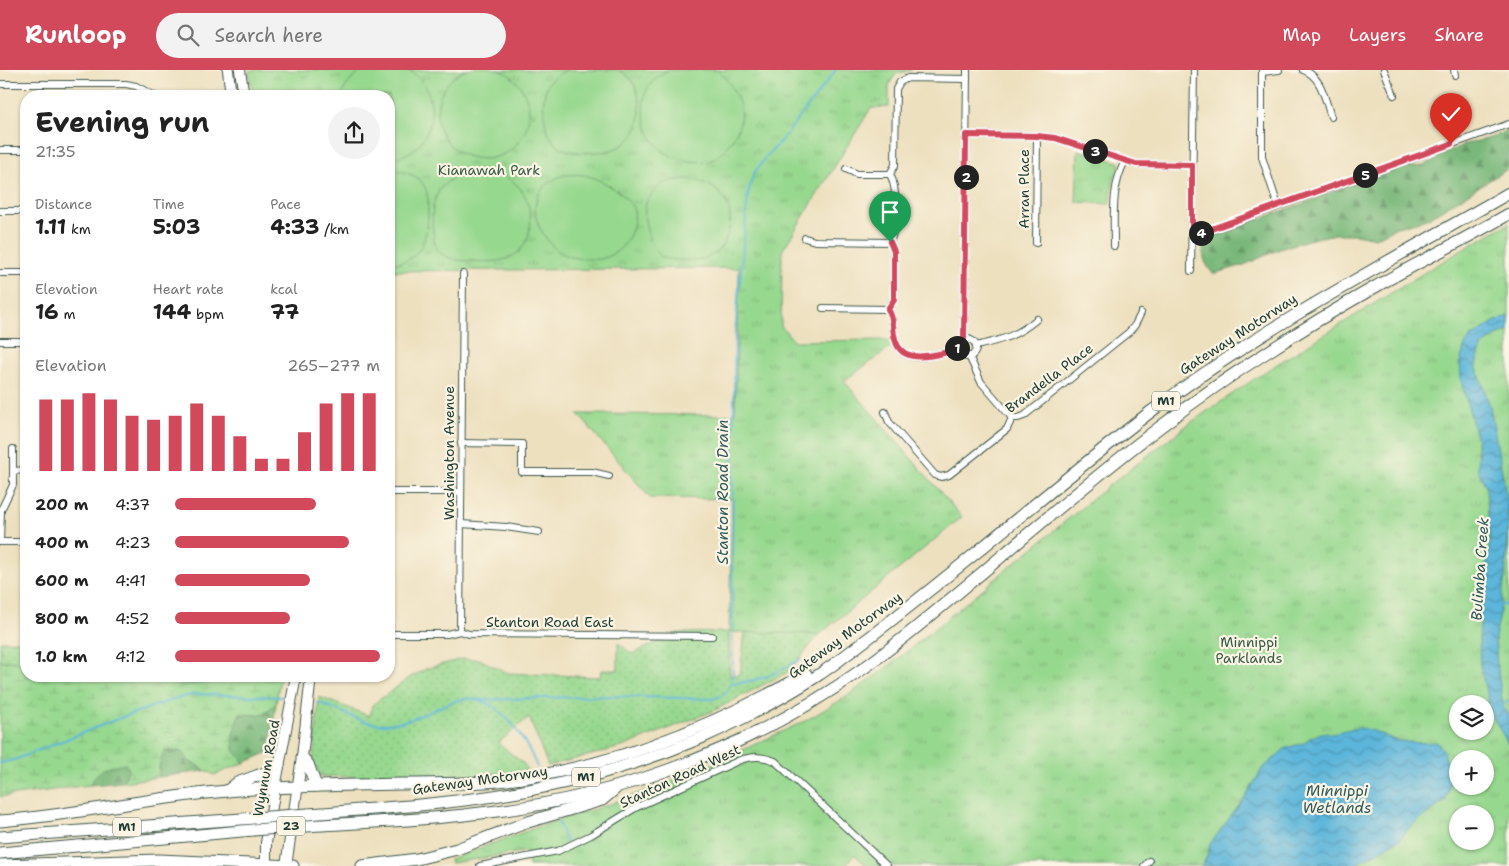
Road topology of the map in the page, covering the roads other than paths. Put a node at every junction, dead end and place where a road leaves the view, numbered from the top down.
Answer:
1 (228, 70) edge
2 (240, 70) edge
3 (967, 70) edge
4 (1194, 70) edge
5 (1279, 70) edge
6 (1303, 70) edge
7 (1384, 70) edge
8 (1262, 71) edge
9 (967, 79) junction
10 (0, 84) edge
11 (144, 90) edge
12 (230, 90) edge
13 (243, 90) edge
14 (1394, 95) dead end
15 (1331, 117) dead end
16 (1509, 124) edge
17 (966, 135) junction
18 (1037, 136) junction
19 (0, 150) edge
20 (20, 150) edge
21 (1125, 161) junction
22 (1192, 165) junction
23 (846, 169) dead end
24 (890, 174) junction
25 (1509, 193) edge
26 (1278, 206) junction
27 (0, 211) edge
28 (20, 211) edge
29 (1509, 214) edge
30 (1192, 231) junction
31 (805, 238) dead end
32 (890, 242) junction
33 (1036, 243) dead end
34 (1114, 246) dead end
35 (1191, 271) dead end
36 (0, 273) edge
37 (20, 273) edge
38 (462, 274) dead end
39 (823, 308) dead end
40 (888, 309) junction
41 (1141, 313) dead end
42 (1037, 319) dead end
43 (964, 339) junction
44 (0, 340) edge
45 (20, 340) edge
46 (976, 346) junction
47 (957, 350) junction
48 (969, 356) junction
49 (885, 412) dead end
50 (1012, 418) junction
51 (461, 443) junction
52 (13, 449) dead end
53 (20, 470) edge
54 (13, 471) junction
55 (609, 476) dead end
56 (395, 492) edge
57 (461, 492) junction
58 (461, 524) junction
59 (539, 532) dead end
60 (0, 542) edge
61 (20, 542) edge
62 (460, 631) junction
63 (395, 634) edge
64 (712, 636) dead end
65 (851, 650) junction
66 (295, 682) edge
67 (310, 682) edge
68 (302, 757) junction
69 (279, 766) junction
70 (316, 786) junction
71 (297, 787) junction
72 (275, 788) junction
73 (616, 788) junction
74 (227, 791) junction
75 (0, 821) edge
76 (254, 824) junction
77 (0, 837) edge
78 (0, 853) edge
79 (0, 865) edge
80 (245, 865) edge
81 (266, 865) edge
82 (286, 866) edge
83 (293, 866) edge
84 (362, 866) edge
85 (369, 866) edge
86 (480, 866) edge
87 (887, 866) edge

1 - 12 main road
2 - 13 main road
3 - 9 street
4 - 22 street
5 - 8 street
6 - 15 street
7 - 14 street
8 - 26 street
9 - 17 street
9 - 24 street
10 - 11 street
16 - 26 street
17 - 18 street
17 - 43 street
18 - 21 street
18 - 33 street, Arran Place
19 - 20 street
21 - 22 street
21 - 34 street
22 - 30 street
23 - 24 street
24 - 32 street
25 - 65 highway, Gateway Motorway / M1
26 - 30 street
27 - 28 street
29 - 73 highway, Gateway Motorway / M1
30 - 35 street
31 - 32 street
32 - 40 street
36 - 37 street
38 - 51 street, Washington Avenue
39 - 40 street
40 - 47 street
41 - 50 street, Brandella Place
42 - 46 street
43 - 46 street
43 - 47 street
44 - 45 street
46 - 48 street
47 - 48 street
48 - 50 street
49 - 50 street, Brandella Place
51 - 55 street
51 - 57 street, Washington Avenue
52 - 54 street
53 - 54 street
54 - 60 street
56 - 57 street
57 - 58 street, Washington Avenue
58 - 59 street
58 - 62 street, Washington Avenue
60 - 61 street
62 - 63 street, Stanton Road East
62 - 64 street, Stanton Road East
65 - 70 highway
65 - 76 highway, Gateway Motorway / M1, bridge
66 - 69 main road, Wynnum Road / 23
67 - 68 main road, 23
68 - 70 highway
68 - 71 main road, 23
69 - 72 main road, Wynnum Road / 23
69 - 74 highway
70 - 71 highway
71 - 72 highway
71 - 82 main road, 23
72 - 74 highway
72 - 81 main road, Wynnum Road / 23
73 - 76 highway, Gateway Motorway / M1, bridge
73 - 85 highway
74 - 75 highway
76 - 77 highway, Gateway Motorway / M1
76 - 78 highway, Gateway Motorway / M1
79 - 80 highway
80 - 81 highway
81 - 82 highway
82 - 83 highway
84 - 85 highway
86 - 87 street, Stanton Road West

